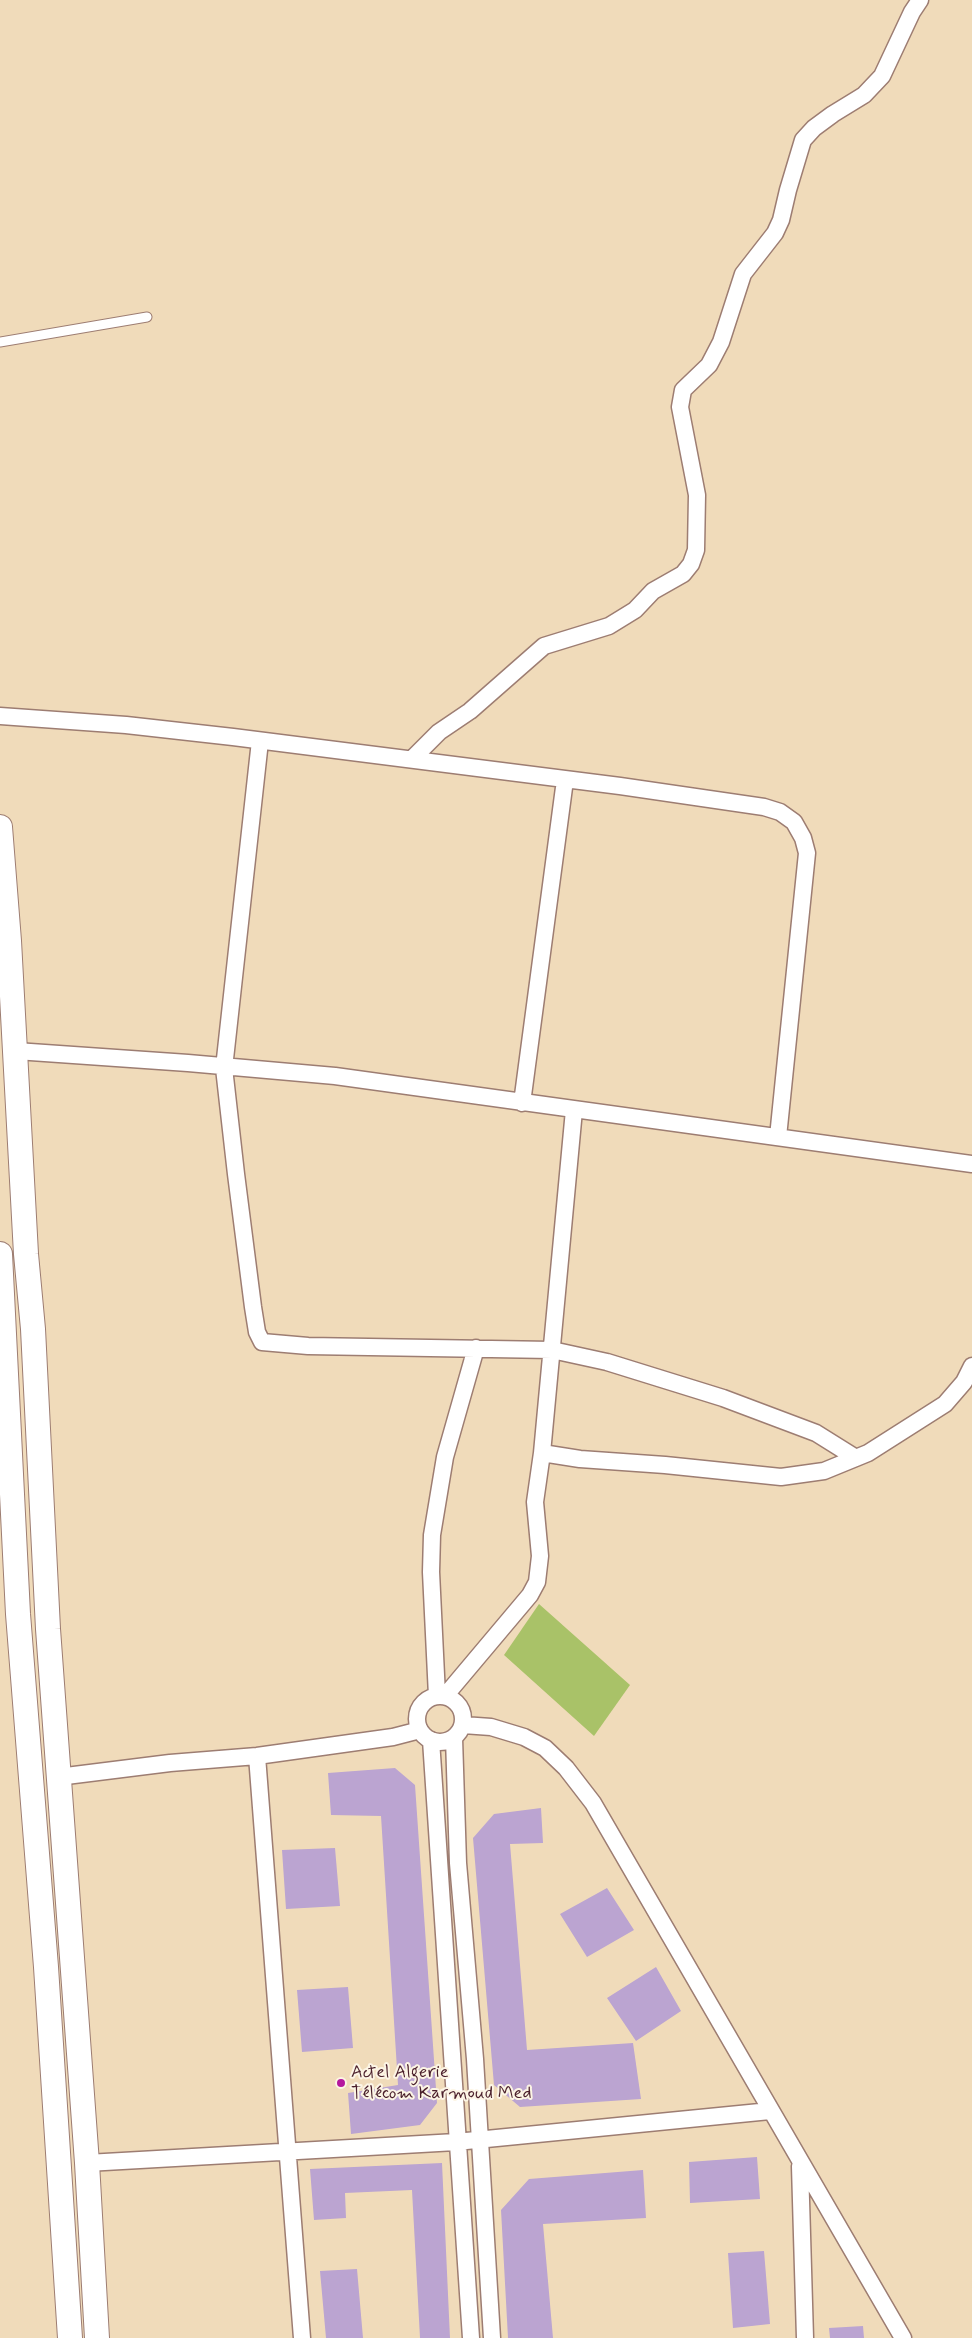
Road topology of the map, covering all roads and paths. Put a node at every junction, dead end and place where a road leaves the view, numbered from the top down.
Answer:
1 (920, 0) edge
2 (148, 317) dead end
3 (0, 342) edge
4 (0, 716) edge
5 (260, 741) junction
6 (412, 759) junction
7 (565, 780) junction
8 (0, 827) edge
9 (16, 1051) junction
10 (224, 1068) junction
11 (522, 1102) junction
12 (574, 1110) junction
13 (778, 1137) junction
14 (972, 1164) edge
15 (11, 1250) edge
16 (2, 1313) edge
17 (476, 1348) junction
18 (552, 1350) junction
19 (972, 1366) edge
20 (542, 1454) junction
21 (856, 1458) junction
22 (441, 1696) junction
23 (458, 1732) junction
24 (426, 1735) junction
25 (257, 1756) junction
26 (58, 1778) junction
27 (72, 1963) junction
28 (46, 1966) junction
29 (770, 2111) junction
30 (481, 2140) junction
31 (456, 2142) junction
32 (288, 2152) junction
33 (87, 2163) junction
34 (800, 2164) junction
35 (70, 2338) edge
36 (97, 2338) edge
37 (302, 2338) edge
38 (471, 2338) edge
39 (492, 2338) edge
40 (805, 2338) edge
41 (903, 2338) edge

1 - 6 street
2 - 3 lane
4 - 5 street
5 - 6 street
5 - 10 street
6 - 7 street
7 - 11 street
7 - 13 street
8 - 9 main road
9 - 10 street
9 - 15 main road
10 - 11 street
10 - 17 street
11 - 12 street
12 - 13 street
12 - 18 street
13 - 14 street
15 - 16 main road
15 - 26 main road
16 - 28 main road
17 - 18 street
17 - 22 street
18 - 20 street
18 - 21 street
19 - 21 street
20 - 21 street
20 - 22 street
22 - 23 street
22 - 24 street
23 - 24 street
23 - 29 street
23 - 30 street
24 - 25 street
24 - 31 street
25 - 26 street
25 - 32 street
26 - 27 main road
27 - 28 main road
27 - 33 main road
28 - 35 main road
29 - 30 street
29 - 34 street
30 - 31 street
30 - 39 street
31 - 32 street
31 - 38 street
32 - 33 street
32 - 37 street
33 - 36 main road
34 - 40 street
34 - 41 street

